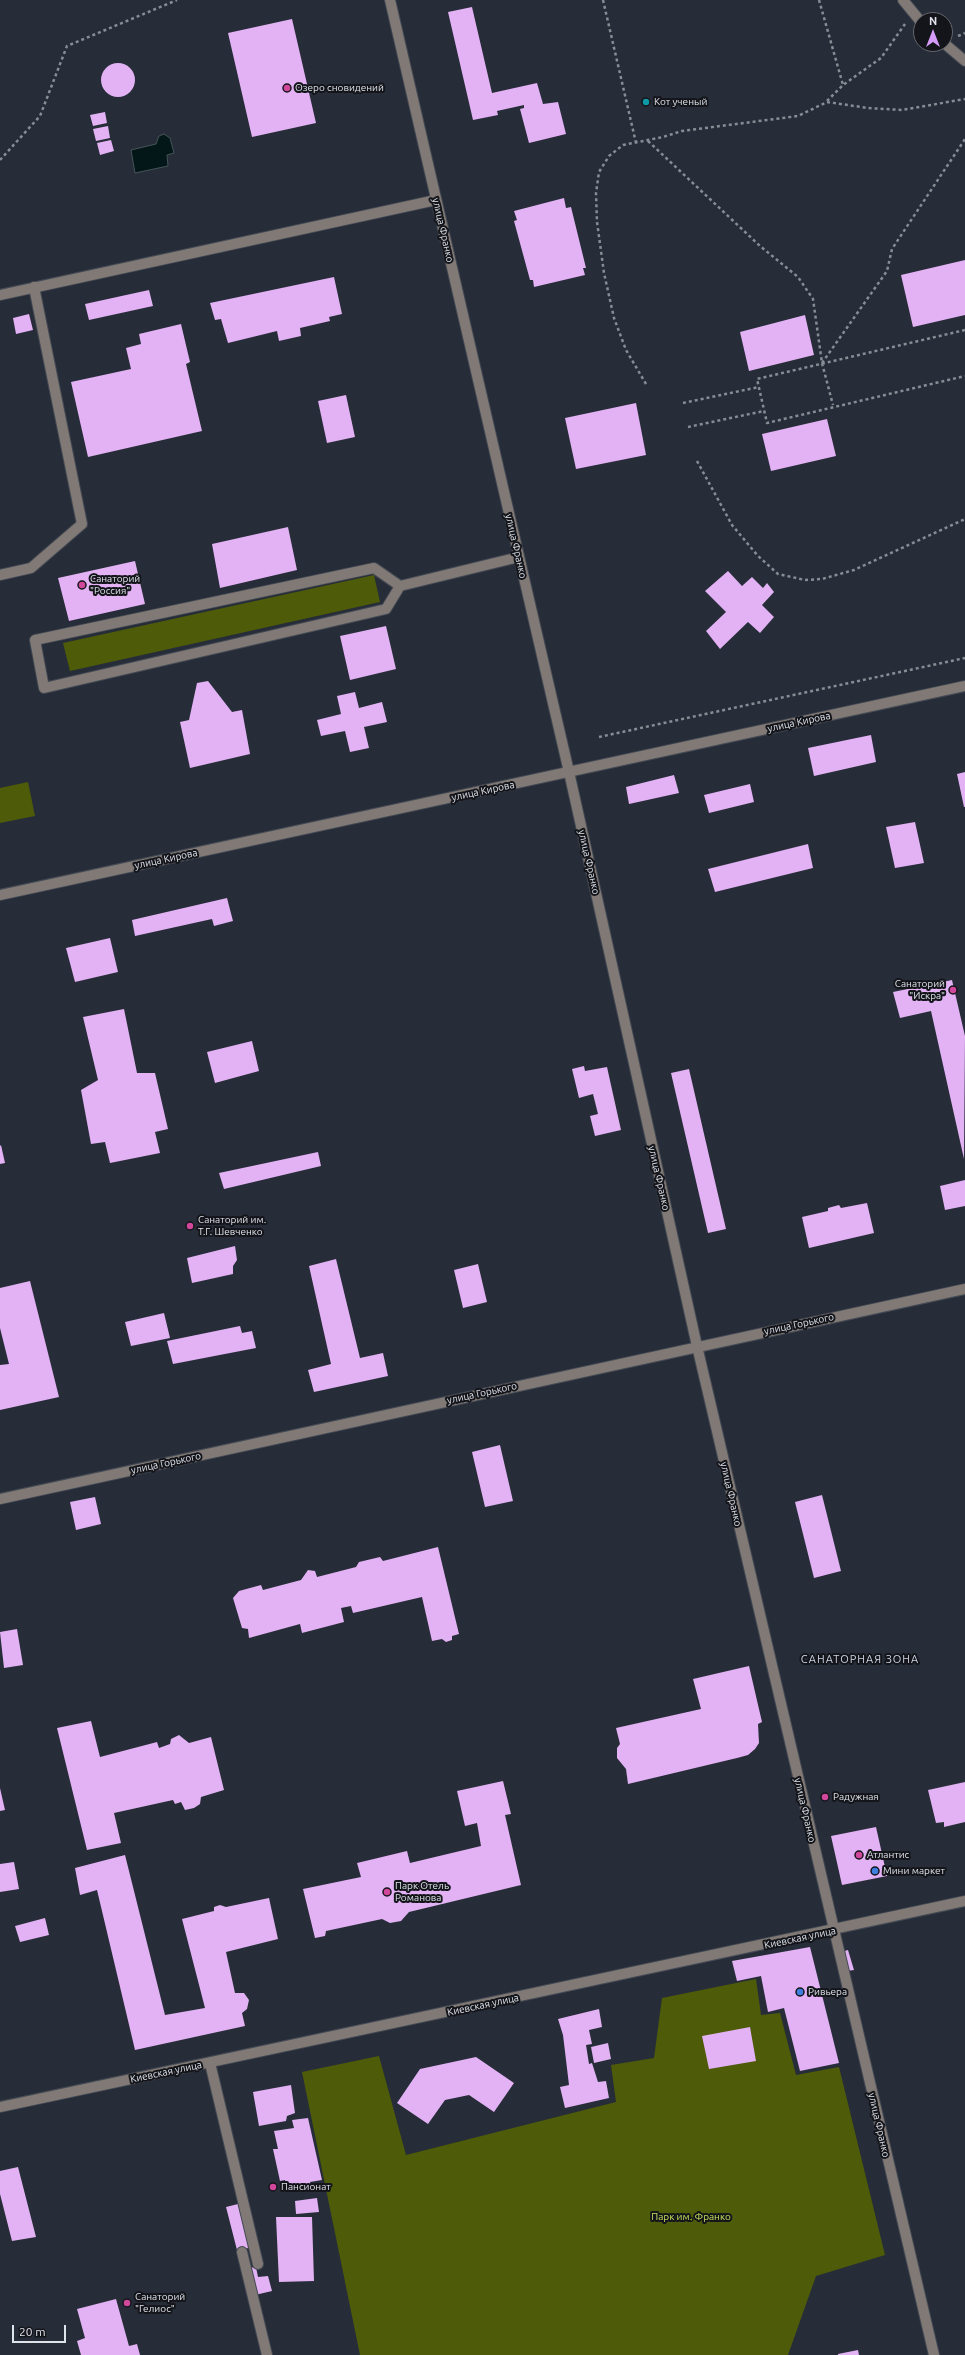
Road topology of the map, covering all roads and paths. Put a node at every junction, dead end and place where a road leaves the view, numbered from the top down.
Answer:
1 (177, 0) edge
2 (390, 0) edge
3 (603, 0) edge
4 (819, 0) edge
5 (903, 0) edge
6 (913, 12) edge
7 (913, 14) edge
8 (953, 51) edge
9 (965, 61) edge
10 (843, 85) junction
11 (965, 99) edge
12 (827, 102) junction
13 (965, 138) edge
14 (648, 141) junction
15 (636, 143) junction
16 (0, 160) edge
17 (436, 200) junction
18 (34, 287) junction
19 (0, 295) edge
20 (965, 330) edge
21 (822, 363) junction
22 (965, 376) edge
23 (646, 384) dead end
24 (759, 387) junction
25 (683, 403) dead end
26 (833, 406) junction
27 (764, 411) junction
28 (688, 427) dead end
29 (696, 461) dead end
30 (965, 519) edge
31 (519, 557) junction
32 (0, 575) edge
33 (400, 586) junction
34 (965, 658) edge
35 (965, 686) edge
36 (598, 737) dead end
37 (569, 772) junction
38 (0, 894) edge
39 (965, 1289) edge
40 (697, 1346) junction
41 (0, 1499) edge
42 (965, 1901) edge
43 (833, 1930) junction
44 (210, 2063) junction
45 (0, 2107) edge
46 (242, 2252) dead end
47 (258, 2264) dead end
48 (267, 2355) edge
49 (934, 2355) edge

1 - 16 path
2 - 17 street, улица Франко
3 - 15 path
4 - 10 path
5 - 6 street
7 - 10 path
8 - 9 street
10 - 12 path
11 - 12 path
12 - 14 path
13 - 21 path
14 - 15 path
14 - 21 path
15 - 23 path
17 - 18 street
17 - 31 street, улица Франко
18 - 19 street
18 - 32 street
20 - 21 path
21 - 24 path
21 - 26 path
22 - 26 path
24 - 25 path
24 - 27 path
26 - 27 path
27 - 28 path
29 - 30 path
31 - 33 street
31 - 37 street, улица Франко
33 - 33 street
34 - 36 path
35 - 37 street, улица Кирова
37 - 38 street, улица Кирова
37 - 40 street, улица Франко
39 - 40 street, улица Горького
40 - 41 street, улица Горького
40 - 43 street, улица Франко
42 - 43 street, Киевская улица
43 - 44 street, Киевская улица
43 - 49 street, улица Франко
44 - 45 street, Киевская улица
44 - 47 street
46 - 48 street

